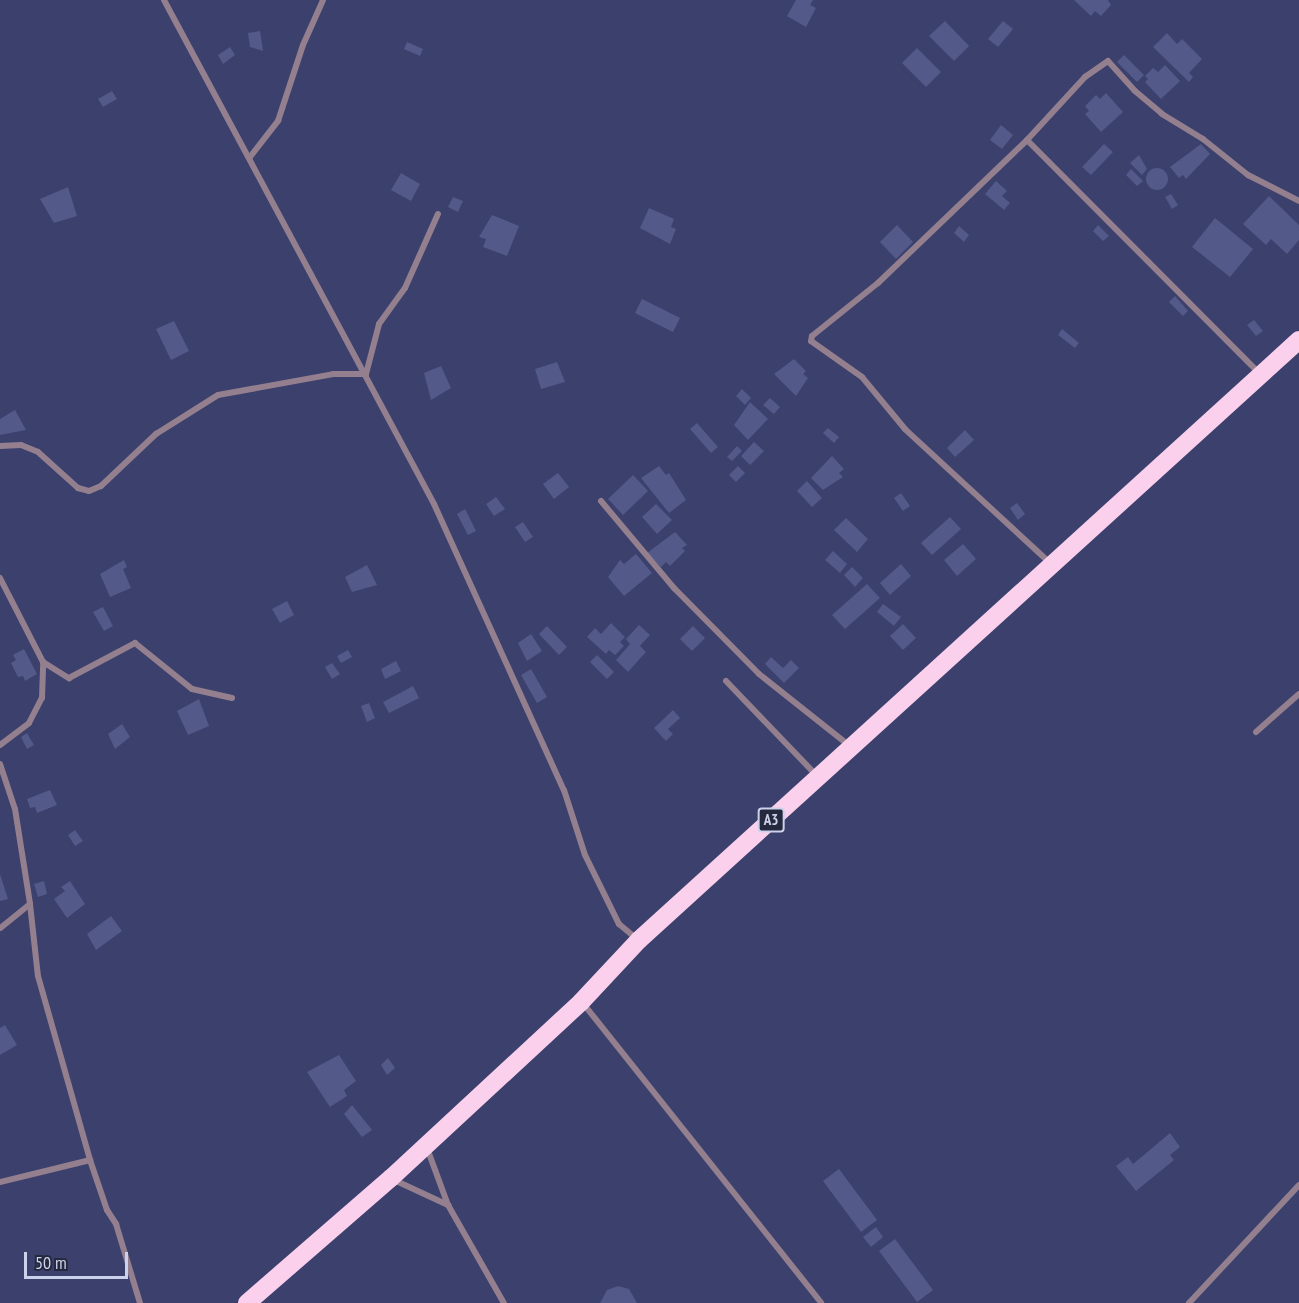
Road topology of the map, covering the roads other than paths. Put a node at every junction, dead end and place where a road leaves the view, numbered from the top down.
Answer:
1 (164, 0) edge
2 (323, 0) edge
3 (1027, 140) junction
4 (250, 157) junction
5 (1299, 201) edge
6 (438, 214) dead end
7 (1299, 340) edge
8 (366, 374) junction
9 (1261, 375) junction
10 (0, 446) edge
11 (601, 501) dead end
12 (1054, 567) junction
13 (0, 578) edge
14 (44, 662) junction
15 (726, 681) dead end
16 (1299, 694) edge
17 (232, 698) dead end
18 (1256, 732) dead end
19 (0, 745) edge
20 (852, 747) junction
21 (0, 764) edge
22 (819, 777) junction
23 (30, 904) junction
24 (0, 928) edge
25 (639, 940) junction
26 (581, 1002) junction
27 (427, 1146) junction
28 (90, 1160) junction
29 (392, 1178) junction
30 (0, 1182) edge
31 (1299, 1185) edge
32 (448, 1205) junction
33 (140, 1303) edge
34 (247, 1303) edge
35 (504, 1303) edge
36 (821, 1303) edge
37 (1189, 1303) edge

1 - 4 street
2 - 4 street
3 - 5 street
3 - 9 street
3 - 12 street
4 - 8 street
6 - 8 street
7 - 9 highway, A3
8 - 10 street
8 - 25 street
9 - 12 highway, A3
11 - 20 street
12 - 20 highway, A3
13 - 14 street
14 - 17 street
14 - 19 street
15 - 22 street
16 - 18 street
20 - 22 highway, A3
21 - 23 street
22 - 25 highway, A3
23 - 24 street
23 - 28 street
25 - 26 highway, A3
26 - 27 highway, A3
26 - 36 street
27 - 29 highway, A3
27 - 32 street
28 - 30 street
28 - 33 street
29 - 32 street
29 - 34 highway, A3
31 - 37 street
32 - 35 street

